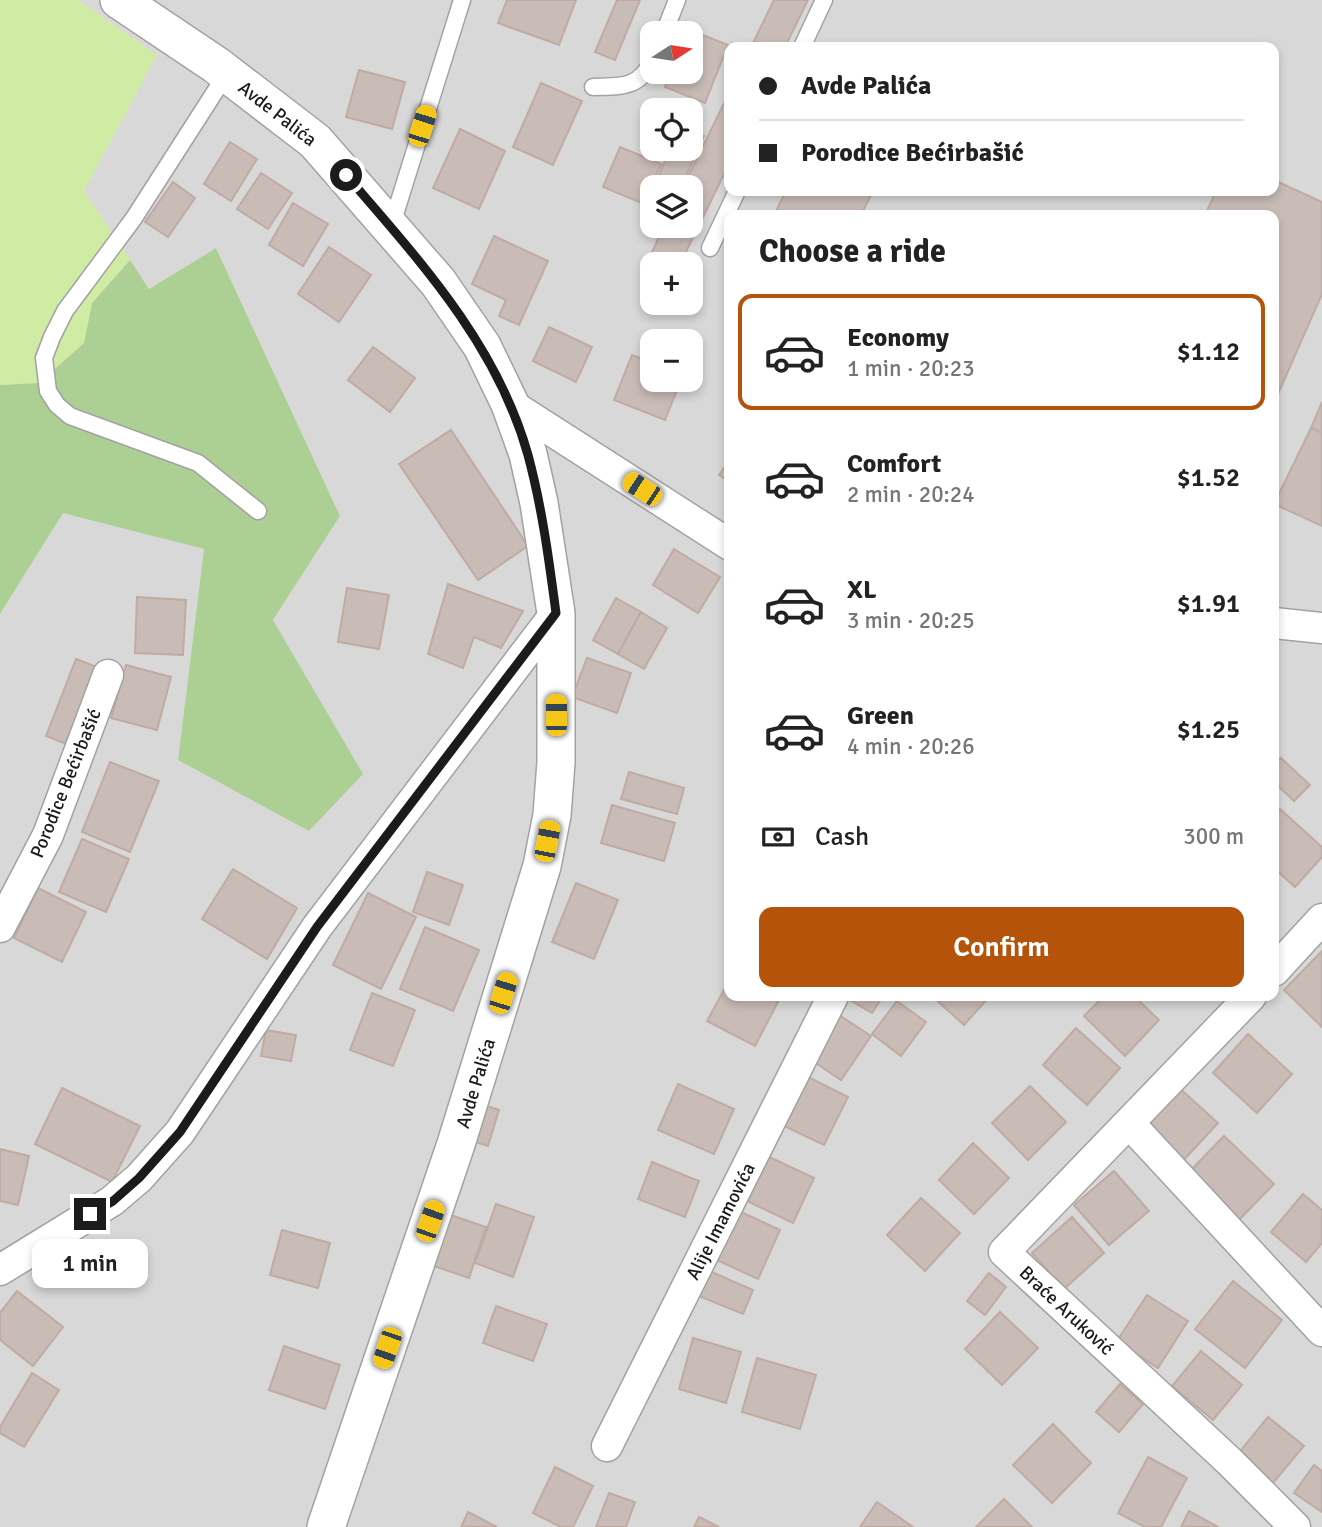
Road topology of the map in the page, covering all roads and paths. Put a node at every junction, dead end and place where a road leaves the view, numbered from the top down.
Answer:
1 (118, 0) edge
2 (462, 0) edge
3 (677, 0) edge
4 (824, 0) edge
5 (669, 21) edge
6 (804, 42) edge
7 (227, 73) junction
8 (640, 77) edge
9 (593, 87) dead end
10 (724, 218) edge
11 (391, 227) junction
12 (710, 248) dead end
13 (510, 404) junction
14 (258, 511) dead end
15 (724, 541) edge
16 (556, 613) junction
17 (1279, 624) edge
18 (1322, 628) edge
19 (108, 674) dead end
20 (1322, 919) edge
21 (0, 926) edge
22 (1279, 966) edge
23 (830, 1001) edge
24 (1246, 1001) edge
25 (1129, 1122) junction
26 (0, 1270) edge
27 (1322, 1331) edge
28 (607, 1446) dead end
29 (327, 1527) edge
30 (1296, 1527) edge

1 - 7 street, Avde Palića
2 - 11 lane
3 - 5 lane
4 - 6 lane
7 - 11 street, Avde Palića
7 - 14 lane
8 - 9 lane
10 - 12 lane
11 - 13 street, Avde Palića
13 - 15 street
13 - 16 street, Avde Palića
16 - 26 street
16 - 29 street, Avde Palića
17 - 18 street
19 - 21 street, Porodice Bećirbašić
20 - 22 street
23 - 28 street, Alije Imamovića
24 - 25 street, Braće Aruković
25 - 27 street
25 - 30 street, Braće Aruković

